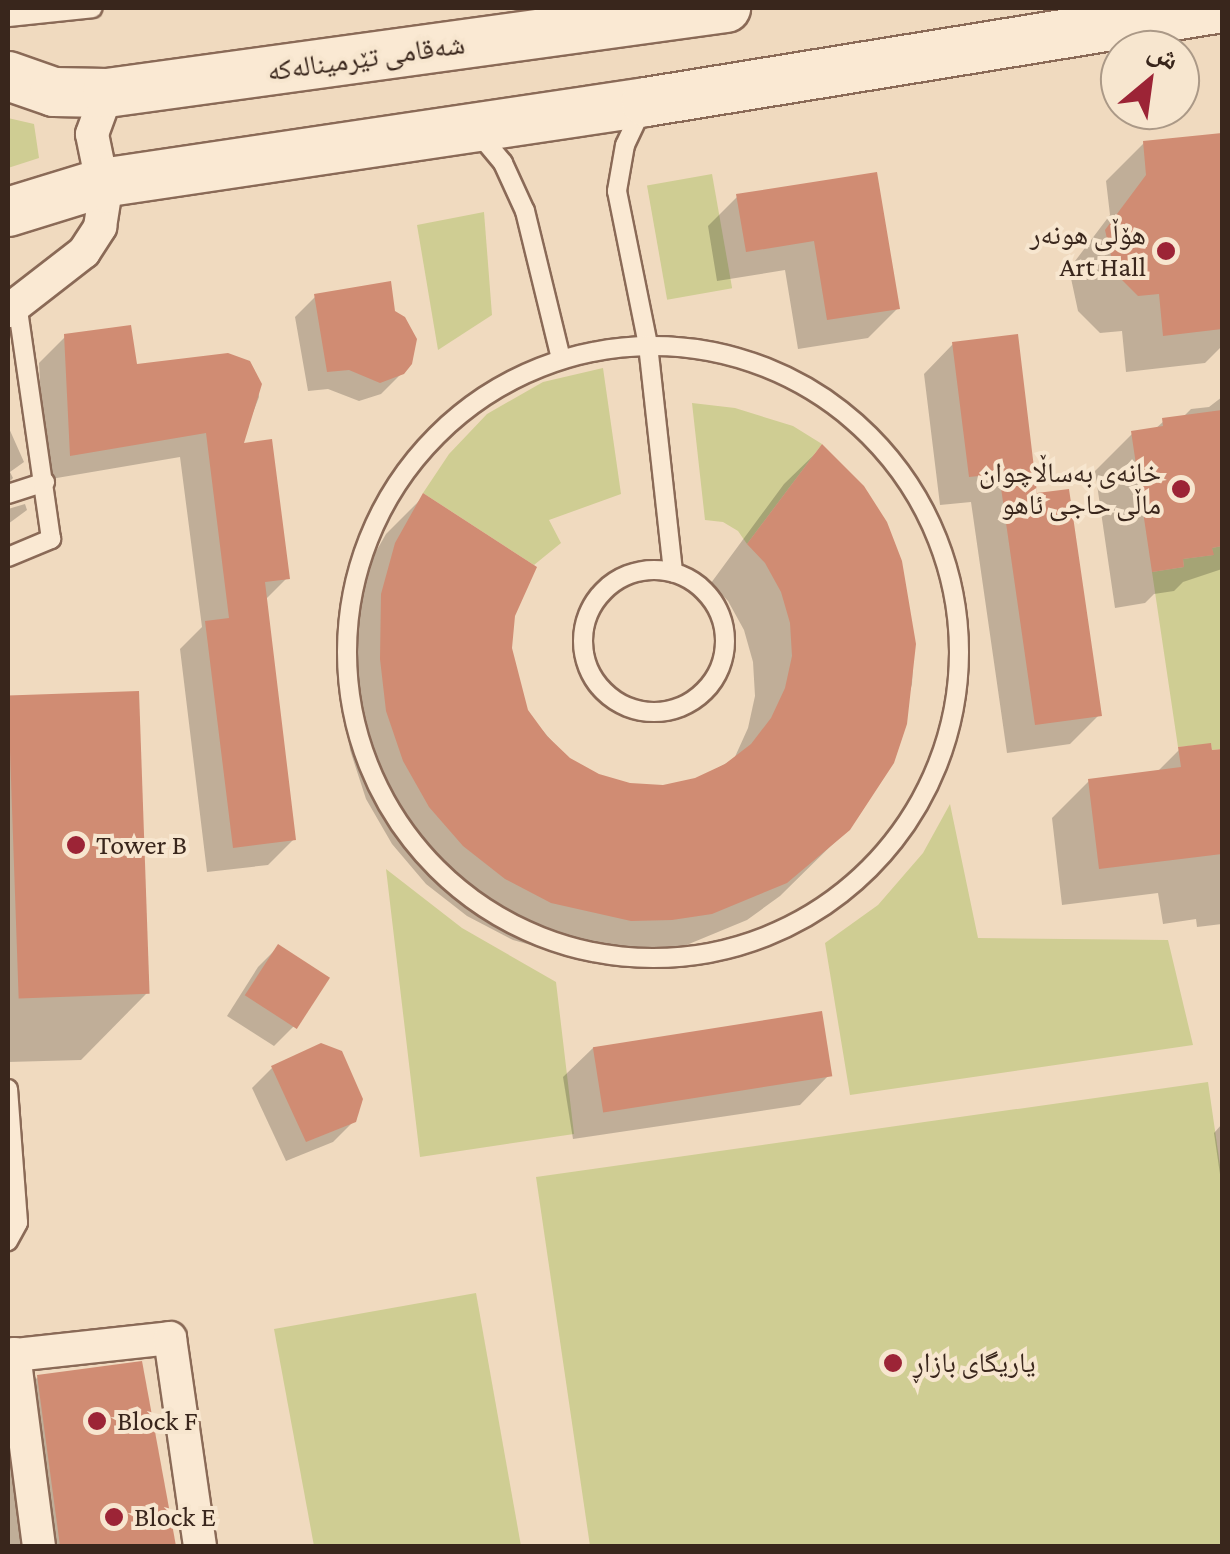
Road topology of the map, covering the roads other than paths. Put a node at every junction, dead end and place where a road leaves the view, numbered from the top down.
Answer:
1 (93, 8) edge
2 (726, 8) edge
3 (1222, 8) edge
4 (672, 11) edge
5 (8, 17) edge
6 (8, 76) edge
7 (108, 93) junction
8 (646, 102) junction
9 (472, 127) junction
10 (102, 183) junction
11 (8, 212) edge
12 (12, 307) edge
13 (648, 345) junction
14 (26, 358) junction
15 (561, 359) junction
16 (8, 368) edge
17 (45, 482) junction
18 (8, 494) edge
19 (8, 557) edge
20 (673, 573) junction
21 (8, 1089) edge
22 (8, 1241) edge
23 (10, 1355) edge
24 (38, 1546) edge
25 (200, 1546) edge

1 - 5 lane
2 - 4 main road, شەقامی تێرمینالەکە
3 - 8 main road
4 - 7 main road, شەقامی تێرمینالەکە
6 - 7 main road, شەقامی تێرمینالەکە
7 - 10 street
8 - 9 main road
8 - 13 lane
9 - 10 main road
9 - 15 lane
10 - 11 main road
10 - 12 street
12 - 14 lane
13 - 15 lane
13 - 15 lane
13 - 20 lane
14 - 16 lane
14 - 17 lane
17 - 18 lane
17 - 19 lane
20 - 20 lane
21 - 22 lane
23 - 24 street
23 - 25 street

